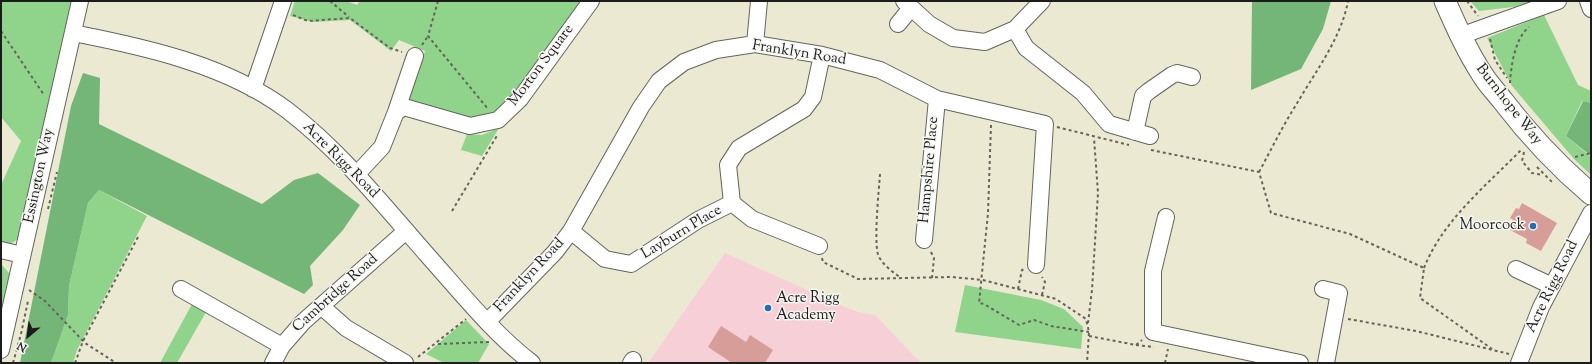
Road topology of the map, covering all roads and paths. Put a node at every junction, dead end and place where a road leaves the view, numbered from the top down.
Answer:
1 (80, 1) edge
2 (330, 1) edge
3 (438, 1) edge
4 (591, 1) edge
5 (759, 1) edge
6 (1042, 1) edge
7 (1348, 1) edge
8 (1445, 1) edge
9 (1466, 1) edge
10 (1558, 1) edge
11 (1588, 1) edge
12 (907, 5) edge
13 (281, 6) edge
14 (1591, 9) edge
15 (350, 18) junction
16 (898, 24) dead end
17 (1532, 24) dead end
18 (1487, 26) junction
19 (1015, 29) junction
20 (1, 31) edge
21 (73, 33) junction
22 (1460, 36) junction
23 (755, 44) junction
24 (822, 55) junction
25 (415, 56) joint
26 (1192, 77) dead end
27 (1510, 83) junction
28 (1512, 88) dead end
29 (253, 89) junction
30 (44, 96) dead end
31 (937, 99) junction
32 (396, 112) junction
33 (991, 112) junction
34 (498, 120) junction
35 (1044, 124) junction
36 (1094, 138) junction
37 (1140, 141) junction
38 (1591, 153) edge
39 (1572, 158) dead end
40 (1259, 172) junction
41 (357, 174) junction
42 (880, 174) dead end
43 (1544, 176) dead end
44 (1591, 194) edge
45 (732, 203) junction
46 (452, 211) dead end
47 (1591, 213) edge
48 (1166, 217) dead end
49 (406, 231) junction
50 (571, 231) junction
51 (138, 237) dead end
52 (924, 240) joint
53 (819, 246) joint
54 (1, 250) edge
55 (22, 256) junction
56 (1036, 265) junction
57 (1424, 268) junction
58 (1516, 270) dead end
59 (932, 278) junction
60 (902, 279) junction
61 (980, 280) junction
62 (16, 281) junction
63 (1552, 286) junction
64 (181, 289) dead end
65 (1018, 289) junction
66 (1323, 289) dead end
67 (1042, 295) junction
68 (321, 306) junction
69 (468, 317) dead end
70 (1335, 317) junction
71 (487, 322) junction
72 (1087, 326) junction
73 (1089, 332) junction
74 (1153, 332) junction
75 (1089, 336) junction
76 (83, 341) junction
77 (491, 342) dead end
78 (437, 344) junction
79 (282, 346) junction
80 (1168, 349) dead end
81 (1492, 349) junction
82 (1, 350) edge
83 (1515, 358) edge
84 (410, 361) edge
85 (75, 363) edge
86 (116, 363) edge
87 (273, 363) edge
88 (532, 363) edge
89 (1087, 363) edge
90 (1165, 363) edge
91 (1300, 363) edge
92 (1326, 363) edge

1 - 21 street, Essington Way
2 - 15 path
3 - 34 path
4 - 34 street, Morton Square
5 - 23 street
6 - 19 street
7 - 40 path
8 - 22 main road, Burnhope Way
9 - 18 path
10 - 18 street
11 - 14 street
12 - 16 street
12 - 19 street
13 - 15 path
13 - 29 street
15 - 25 path
17 - 27 path
18 - 22 street
18 - 27 path
19 - 37 street
20 - 30 path
21 - 29 street, Acre Rigg Road
21 - 55 street, Essington Way
22 - 44 main road, Burnhope Way
23 - 24 street, Franklyn Road
23 - 50 street, Franklyn Road
24 - 31 street, Franklyn Road
24 - 45 street, Layburn Place
25 - 32 street
26 - 37 street
27 - 28 path
29 - 41 street, Acre Rigg Road
31 - 33 street, Franklyn Road
31 - 52 street, Hampshire Place
32 - 34 street, Morton Square
32 - 41 street
33 - 35 street, Franklyn Road
33 - 61 path
34 - 46 path
35 - 36 path
35 - 56 street
36 - 37 path
36 - 72 path
37 - 40 path
38 - 39 path
40 - 57 path
41 - 49 street, Acre Rigg Road
42 - 60 path
43 - 57 path
45 - 50 street, Layburn Place
45 - 53 street, Layburn Place
47 - 63 street, Acre Rigg Road
48 - 74 street
49 - 68 street, Cambridge Road
49 - 71 street, Acre Rigg Road
50 - 71 street, Franklyn Road
51 - 76 path
52 - 59 path
53 - 60 path
54 - 55 street
55 - 62 street, Essington Way
56 - 65 path
56 - 67 path
57 - 81 path
58 - 63 street
59 - 60 path
59 - 61 path
61 - 65 path
61 - 73 path
62 - 76 path
62 - 82 street, Essington Way
63 - 83 street, Acre Rigg Road
64 - 79 street
65 - 67 path
66 - 70 street
67 - 72 path
68 - 79 street, Cambridge Road
68 - 84 street
69 - 78 path
70 - 81 path
70 - 92 street
71 - 88 street, Acre Rigg Road
72 - 73 path
73 - 75 path
74 - 75 path
74 - 91 street
75 - 89 path
76 - 85 path
76 - 86 path
77 - 78 path
78 - 84 path
79 - 87 street, Cambridge Road
80 - 90 path
81 - 83 path

